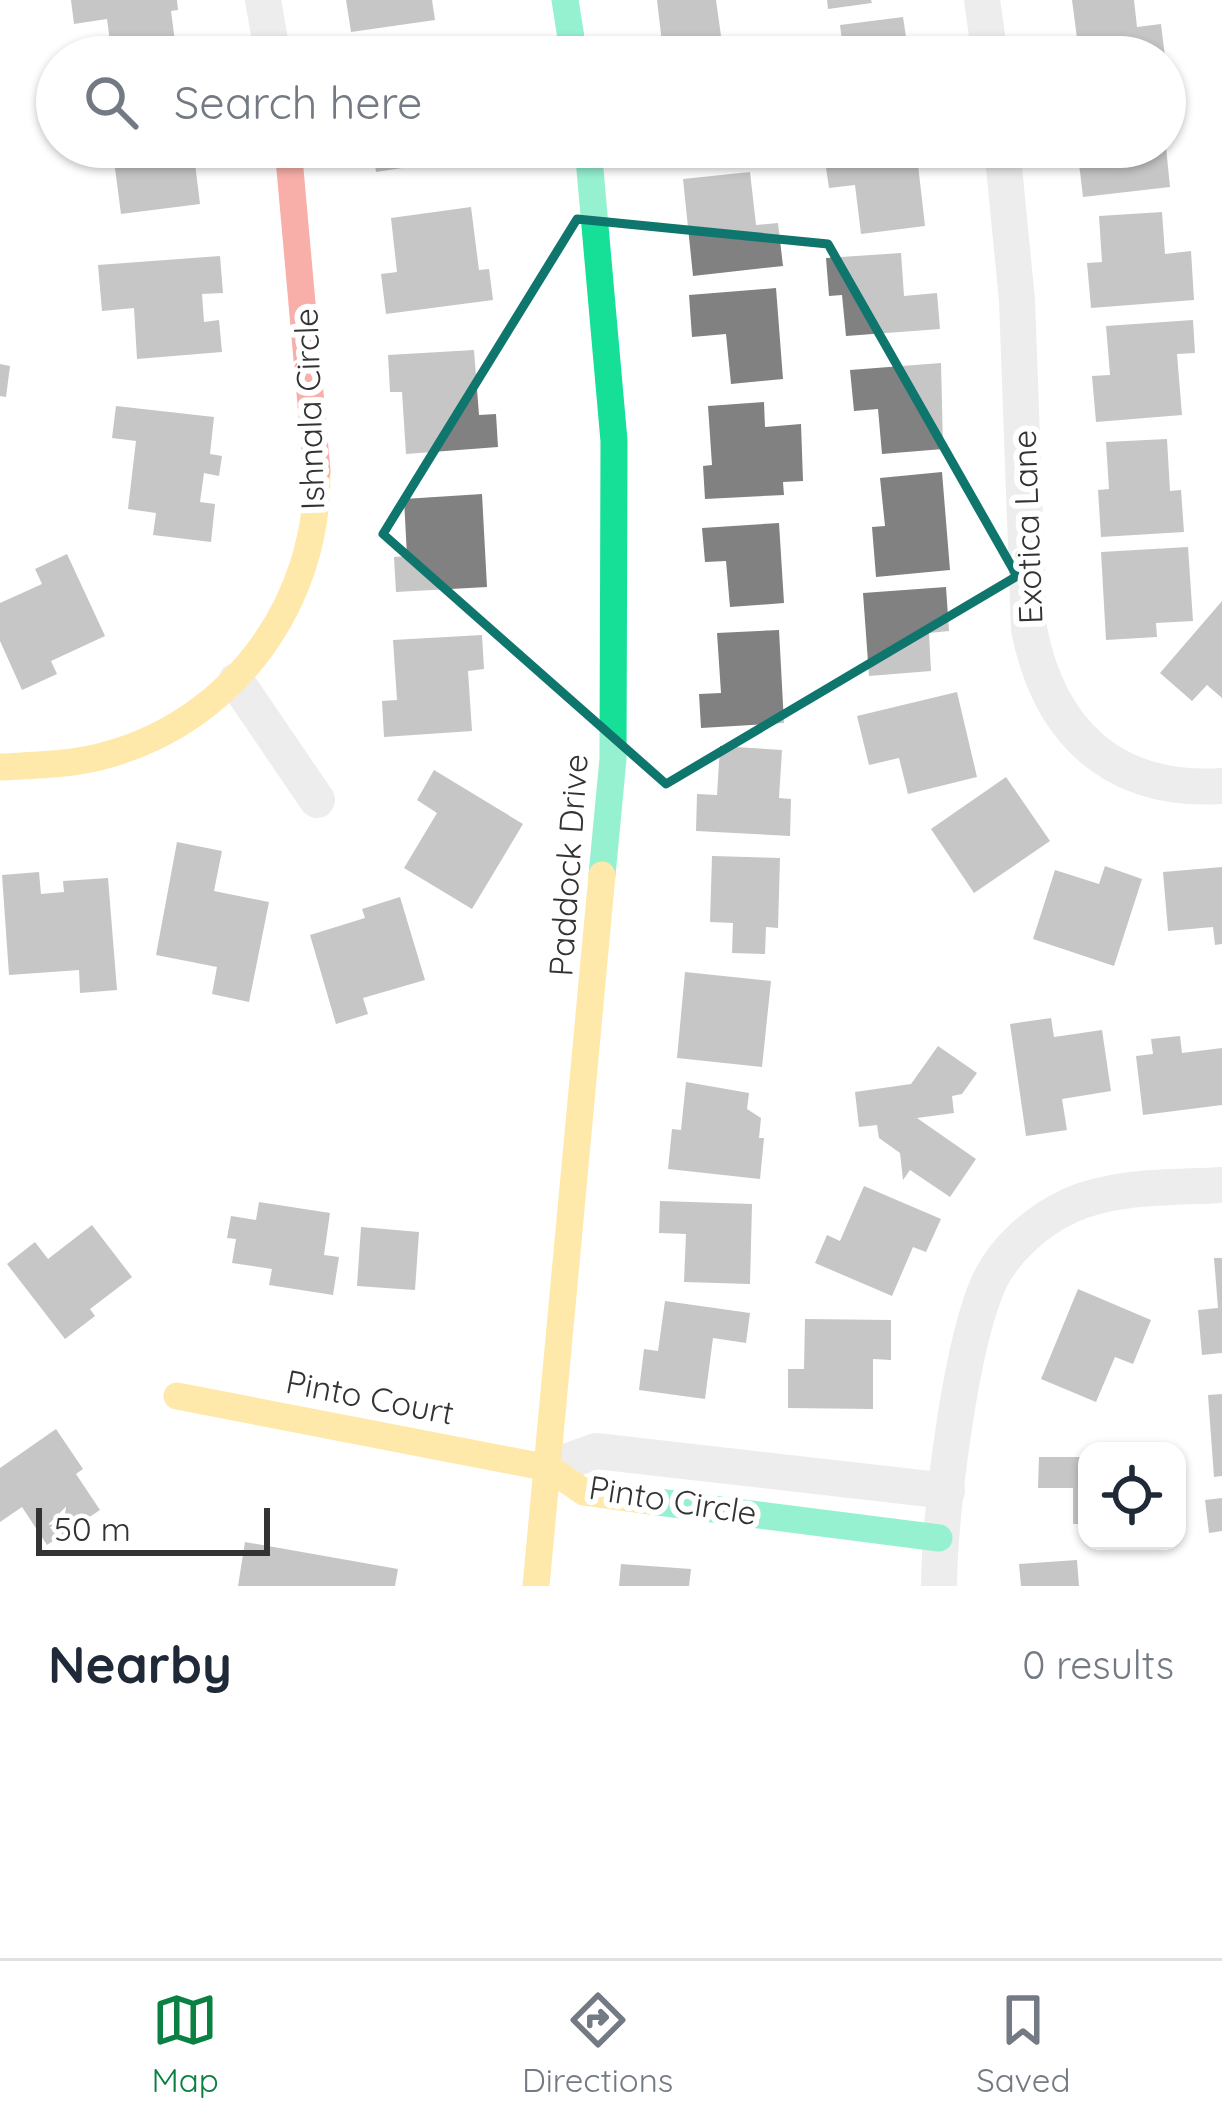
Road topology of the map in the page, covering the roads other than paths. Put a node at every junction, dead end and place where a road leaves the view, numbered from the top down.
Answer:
1 (263, 0) edge
2 (566, 0) edge
3 (982, 0) edge
4 (269, 36) edge
5 (571, 36) edge
6 (987, 36) edge
7 (290, 168) edge
8 (590, 168) edge
9 (1004, 168) edge
10 (236, 681) junction
11 (0, 767) edge
12 (1222, 786) edge
13 (317, 800) dead end
14 (1222, 1185) edge
15 (177, 1396) dead end
16 (550, 1468) junction
17 (947, 1491) junction
18 (940, 1538) junction
19 (536, 1586) edge
20 (939, 1586) edge

1 - 4 street
2 - 5 street
3 - 6 street
7 - 10 street, Ishnala Circle
8 - 16 street, Paddock Drive
9 - 12 street, Exotica Lane
10 - 11 street, Ishnala Circle
10 - 13 street
14 - 17 street
15 - 16 street, Pinto Court
16 - 17 street, Pinto Circle
16 - 18 street, Pinto Circle
16 - 19 street, Paddock Drive
17 - 18 street
18 - 20 street

